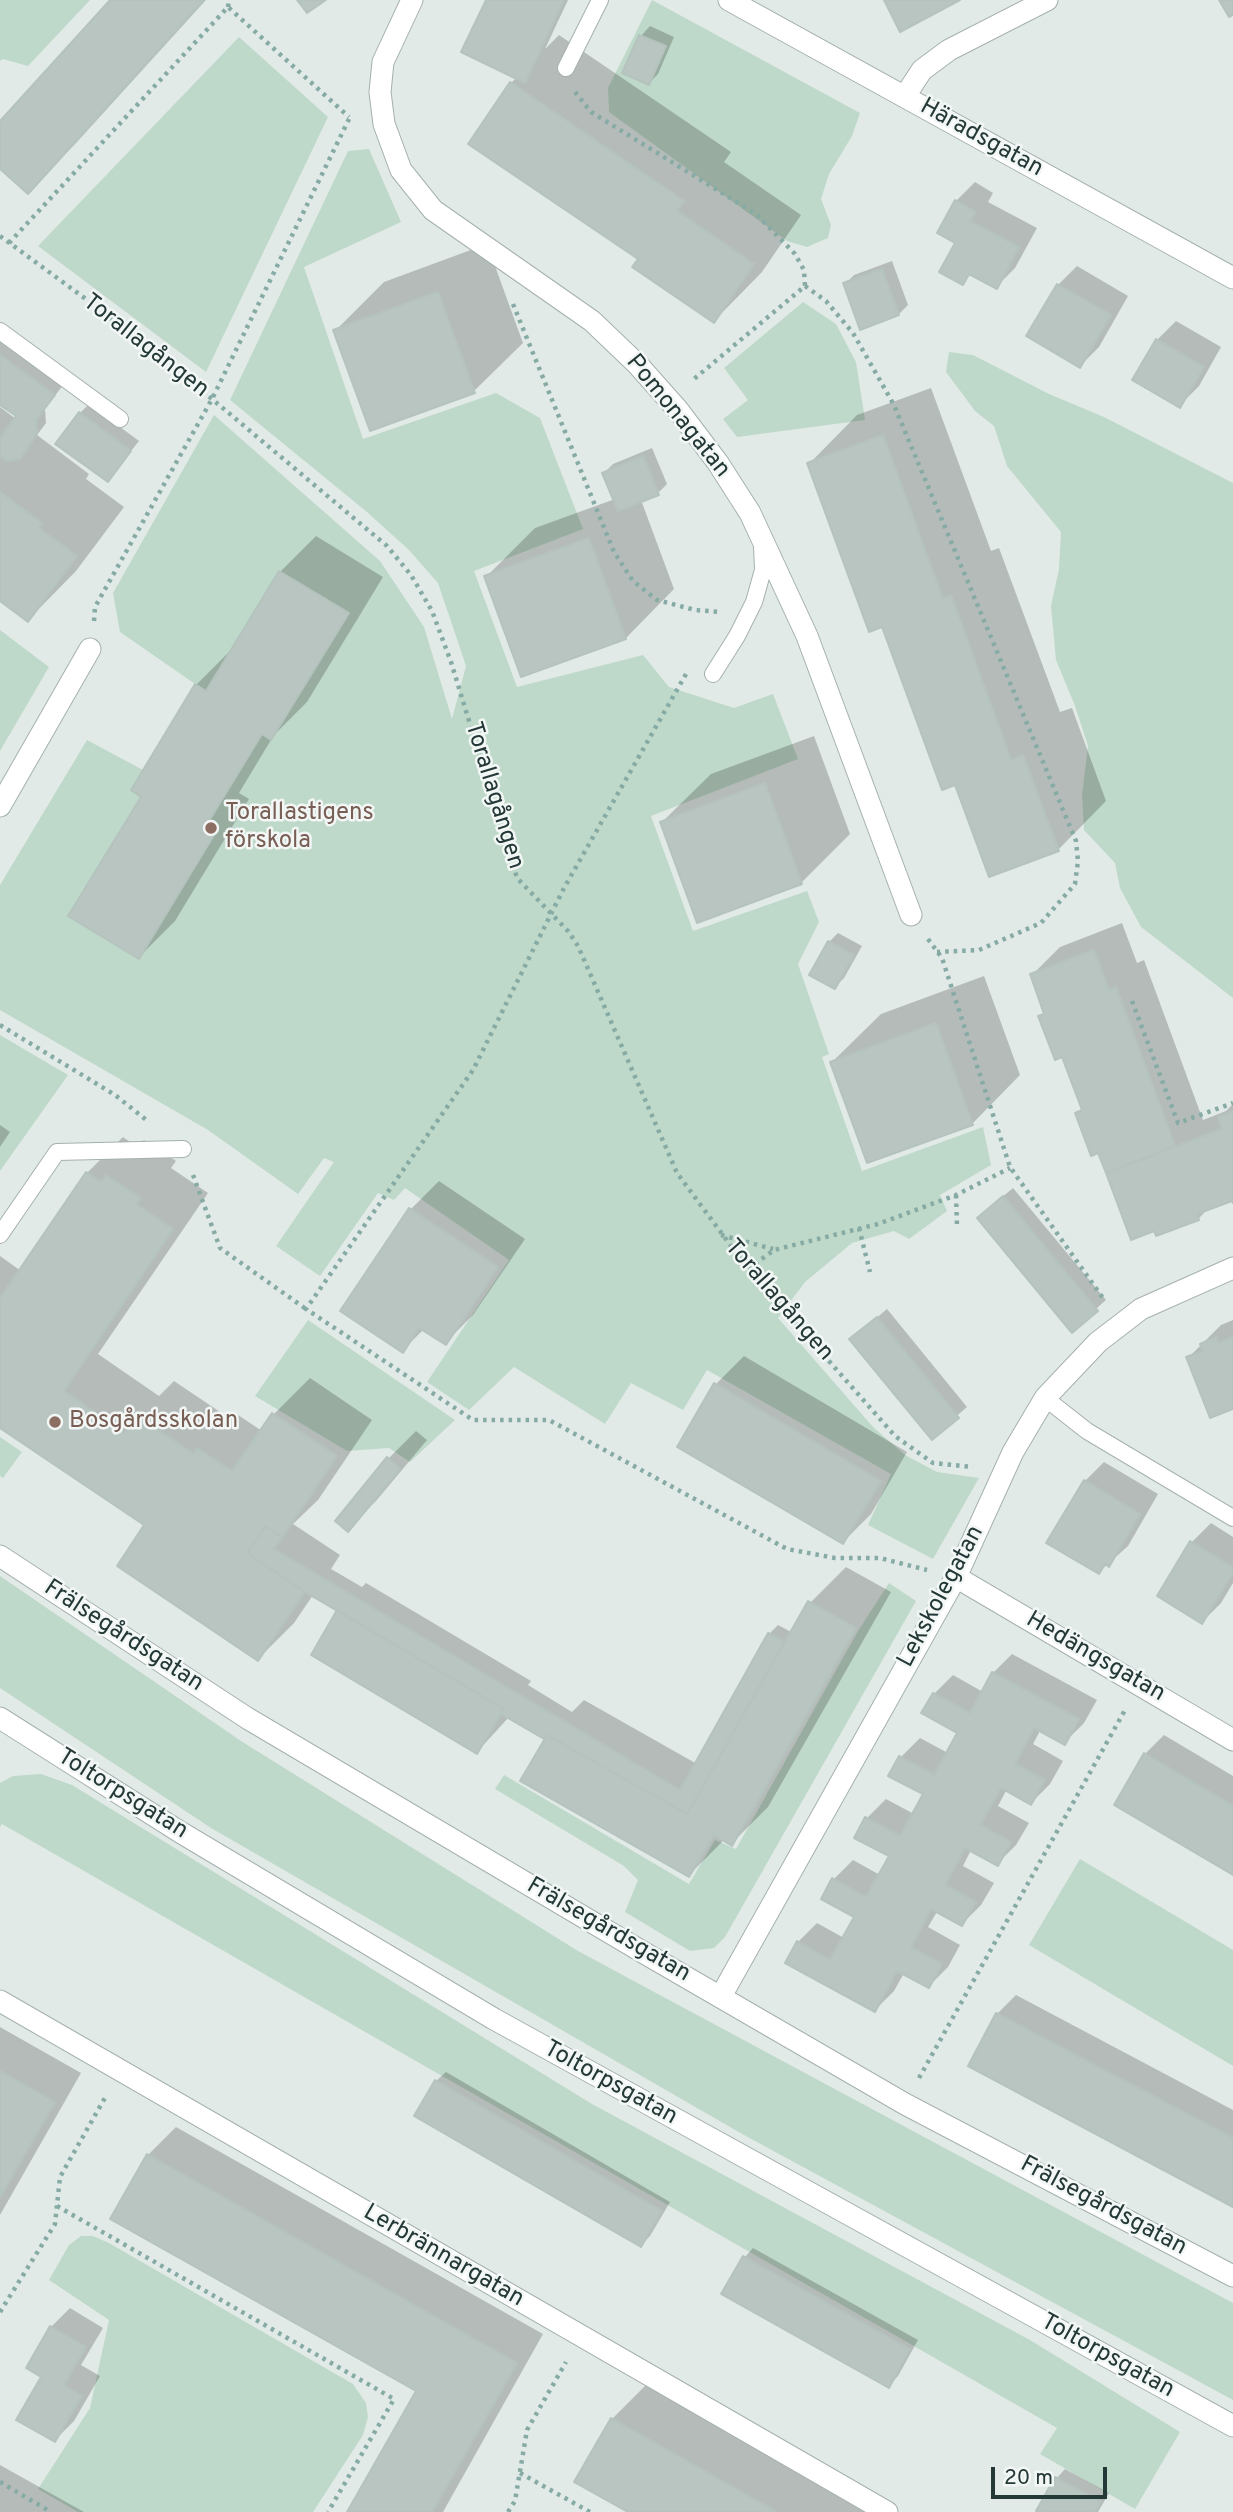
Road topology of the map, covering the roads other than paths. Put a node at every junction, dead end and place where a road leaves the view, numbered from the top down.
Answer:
1 (412, 0) edge
2 (600, 0) edge
3 (729, 0) edge
4 (1047, 0) edge
5 (755, 6) edge
6 (566, 68) road end
7 (905, 96) junction
8 (1233, 278) edge
9 (0, 331) edge
10 (120, 419) dead end
11 (762, 538) junction
12 (90, 649) road end
13 (713, 674) dead end
14 (0, 806) edge
15 (911, 915) road end
16 (183, 1149) dead end
17 (0, 1235) edge
18 (1233, 1268) edge
19 (1045, 1398) junction
20 (1233, 1518) edge
21 (0, 1556) edge
22 (956, 1577) junction
23 (0, 1718) edge
24 (1233, 1740) edge
25 (721, 1996) junction
26 (0, 2001) edge
27 (1233, 2276) edge
28 (1233, 2426) edge
29 (887, 2512) edge

1 - 11 street, Pomonagatan
2 - 6 lane
3 - 5 street, Häradsgatan
4 - 7 street
5 - 7 street, Häradsgatan
7 - 8 street, Häradsgatan
9 - 10 lane
11 - 13 lane
11 - 15 street, Pomonagatan
12 - 14 street
16 - 17 lane
18 - 19 street, Lekskolegatan
19 - 20 lane
19 - 22 street, Lekskolegatan
21 - 25 street, Frälsegårdsgatan
22 - 24 street, Hedängsgatan
22 - 25 street, Lekskolegatan
23 - 28 street, Toltorpsgatan
25 - 27 street, Frälsegårdsgatan
26 - 29 street, Lerbrännargatan

